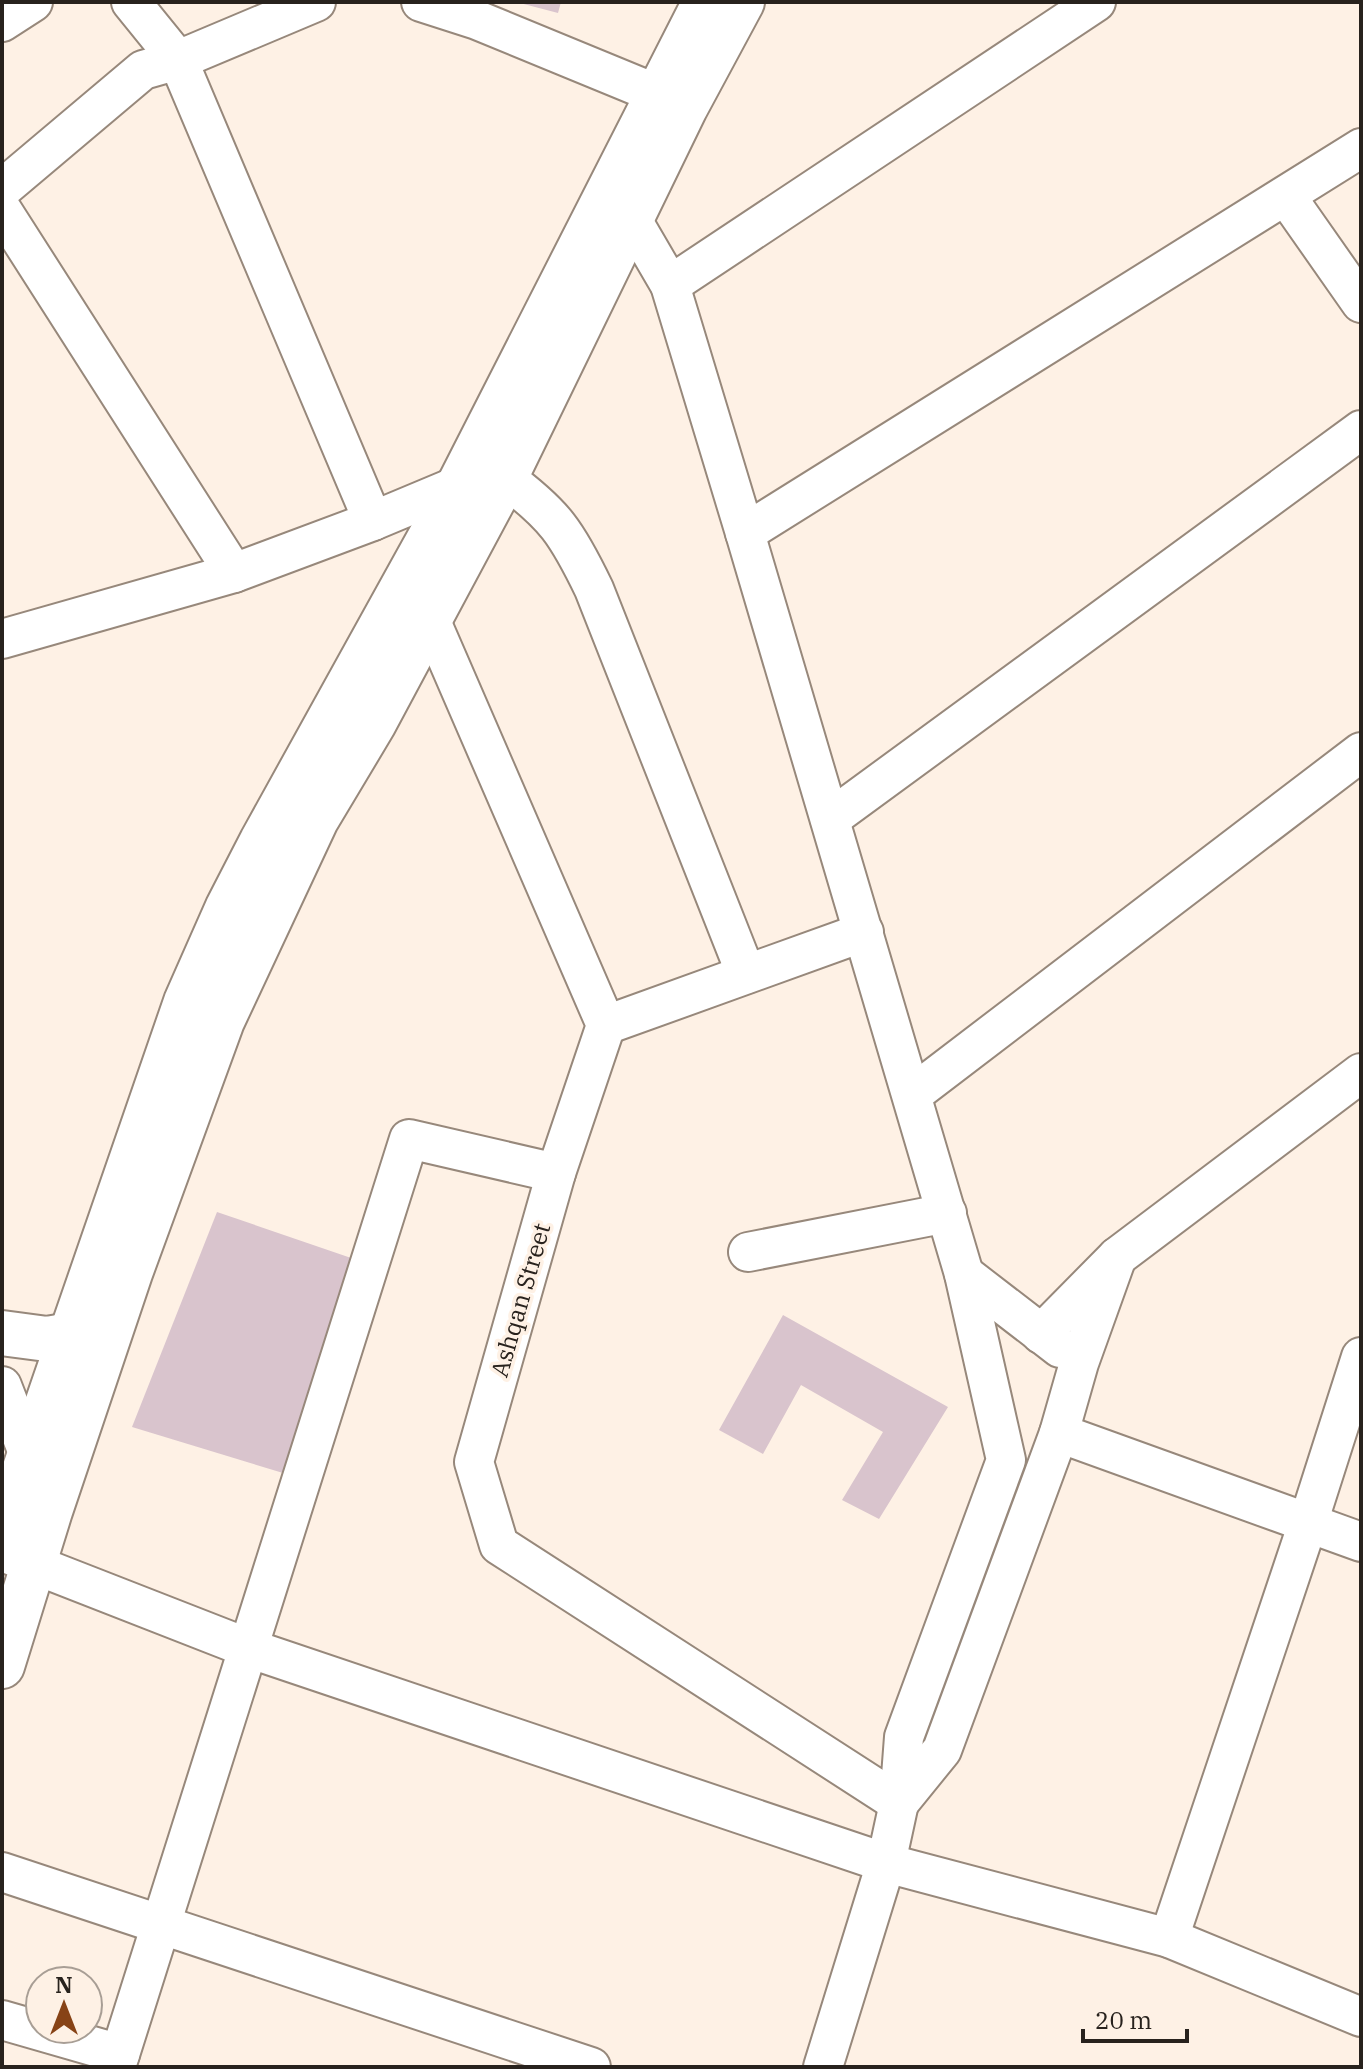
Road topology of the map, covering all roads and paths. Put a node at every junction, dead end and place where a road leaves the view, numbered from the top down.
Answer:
1 (33, 2) edge
2 (131, 2) edge
3 (316, 2) edge
4 (705, 2) edge
5 (742, 2) edge
6 (1096, 2) edge
7 (430, 3) edge
8 (2, 22) edge
9 (178, 60) junction
10 (657, 94) junction
11 (1361, 148) edge
12 (2, 189) edge
13 (1286, 196) junction
14 (2, 210) edge
15 (617, 212) junction
16 (670, 285) junction
17 (1361, 303) edge
18 (1361, 430) edge
19 (505, 478) junction
20 (459, 485) junction
21 (373, 521) junction
22 (745, 533) junction
23 (234, 573) junction
24 (430, 619) junction
25 (2, 639) edge
26 (1361, 752) edge
27 (830, 819) junction
28 (864, 932) junction
29 (746, 974) junction
30 (606, 1025) junction
31 (1361, 1073) edge
32 (913, 1094) junction
33 (556, 1173) junction
34 (947, 1213) junction
35 (748, 1252) dead end
36 (1117, 1257) junction
37 (964, 1274) junction
38 (2, 1333) edge
39 (1041, 1334) junction
40 (71, 1335) junction
41 (1361, 1357) edge
42 (1079, 1363) junction
43 (2, 1386) edge
44 (1059, 1433) junction
45 (29, 1456) junction
46 (50, 1511) junction
47 (1308, 1523) junction
48 (2, 1535) edge
49 (1361, 1542) edge
50 (18, 1559) edge
51 (248, 1648) junction
52 (2, 1666) edge
53 (899, 1803) junction
54 (886, 1863) junction
55 (2, 1872) edge
56 (161, 1923) junction
57 (1169, 1938) junction
58 (1361, 2017) edge
59 (2, 2020) edge
60 (118, 2061) edge
61 (591, 2067) edge
62 (823, 2067) edge

1 - 8 street
2 - 9 street
3 - 9 street
4 - 10 street
5 - 15 street
6 - 16 street
7 - 10 street
9 - 12 street
9 - 21 street
10 - 15 street
11 - 13 street
13 - 17 street
13 - 22 street
14 - 23 street
15 - 16 street
15 - 19 street
15 - 20 street
16 - 22 street
18 - 27 street
19 - 24 street
19 - 29 street
20 - 21 street
20 - 40 street
21 - 23 street
22 - 27 street
23 - 25 street
24 - 30 street
24 - 46 street
26 - 32 street
27 - 28 street
28 - 29 street
28 - 32 street
29 - 30 street
30 - 33 street, Ashqan Street
31 - 36 street
32 - 34 street
33 - 51 street
33 - 53 street, Ashqan Street
34 - 35 street
34 - 37 street
36 - 39 street
36 - 42 street
37 - 39 street
37 - 53 street
38 - 40 street
39 - 42 street
40 - 45 street
41 - 47 street
42 - 44 street
43 - 45 street
44 - 47 street
44 - 53 street
45 - 46 street
45 - 48 street
46 - 50 street
47 - 49 street
47 - 57 street
50 - 51 street
50 - 52 street
51 - 54 street
51 - 56 street
53 - 54 street
54 - 57 street
54 - 62 street
55 - 56 street
56 - 60 street
56 - 61 street
57 - 58 street
59 - 60 street

